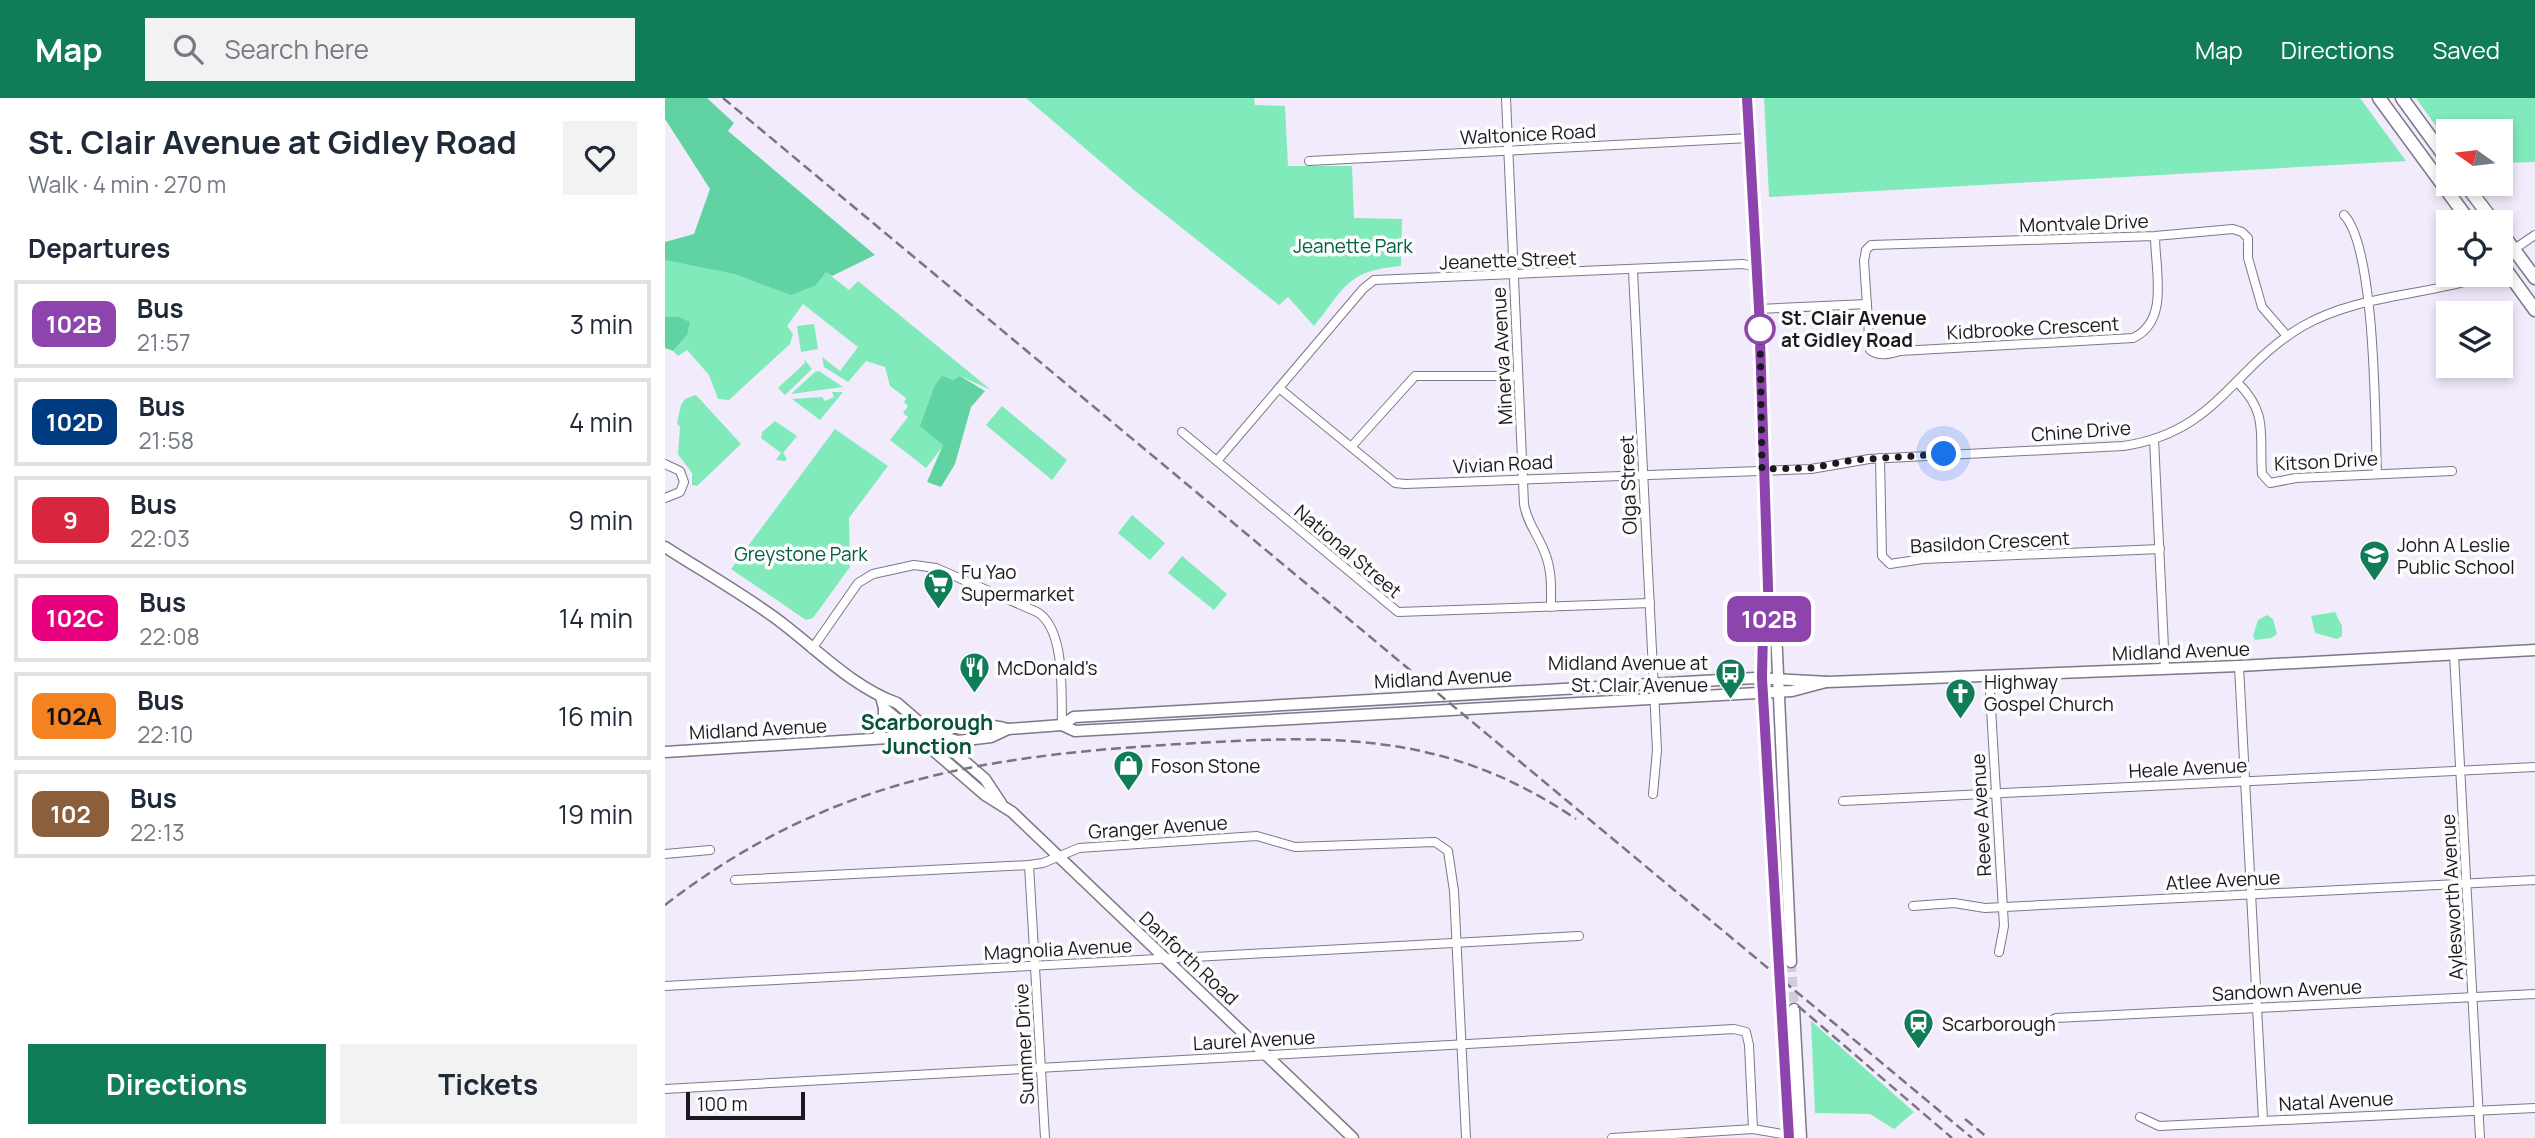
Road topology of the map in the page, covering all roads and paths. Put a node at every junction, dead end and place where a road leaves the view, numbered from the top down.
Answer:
1 (1506, 98) edge
2 (1747, 98) edge
3 (2379, 98) edge
4 (2402, 98) edge
5 (1749, 138) junction
6 (2436, 145) edge
7 (1508, 151) junction
8 (1309, 160) dead end
9 (2474, 196) edge
10 (2461, 210) edge
11 (2485, 210) edge
12 (2344, 215) dead end
13 (2535, 235) edge
14 (2154, 236) junction
15 (2513, 249) joint
16 (1756, 267) junction
17 (1633, 271) junction
18 (1514, 276) junction
19 (2535, 278) edge
20 (2513, 280) edge
21 (2445, 287) edge
22 (2369, 303) junction
23 (1867, 304) junction
24 (1759, 309) junction
25 (2535, 310) edge
26 (2287, 336) junction
27 (1518, 376) junction
28 (2238, 383) junction
29 (1279, 388) junction
30 (1182, 432) dead end
31 (2154, 439) junction
32 (1352, 446) junction
33 (1880, 458) junction
34 (1217, 461) junction
35 (665, 464) edge
36 (1762, 469) junction
37 (2452, 471) dead end
38 (1643, 474) junction
39 (2377, 474) junction
40 (1523, 479) junction
41 (665, 498) edge
42 (665, 547) edge
43 (2160, 549) junction
44 (1650, 603) junction
45 (1551, 607) junction
46 (1769, 618) junction
47 (812, 649) junction
48 (2535, 650) edge
49 (2454, 654) junction
50 (2239, 666) junction
51 (2165, 668) junction
52 (1989, 675) junction
53 (1762, 678) junction
54 (1778, 678) junction
55 (1828, 682) junction
56 (1653, 684) junction
57 (1779, 690) junction
58 (1763, 691) junction
59 (1654, 696) junction
60 (883, 703) junction
61 (1062, 725) junction
62 (936, 734) junction
63 (918, 736) junction
64 (877, 738) junction
65 (665, 752) edge
66 (2535, 766) edge
67 (2461, 770) junction
68 (2243, 781) junction
69 (1996, 793) junction
70 (1653, 794) dead end
71 (1843, 801) dead end
72 (1001, 803) junction
73 (710, 850) dead end
74 (665, 854) edge
75 (1058, 857) junction
76 (1029, 865) junction
77 (736, 880) dead end
78 (2535, 880) edge
79 (2466, 884) junction
80 (2249, 894) junction
81 (1913, 906) dead end
82 (2002, 907) junction
83 (1579, 936) dead end
84 (1455, 942) junction
85 (1777, 951) tunnel mouth
86 (1999, 951) dead end
87 (1164, 959) junction
88 (1791, 962) tunnel mouth
89 (1035, 966) junction
90 (665, 986) edge
91 (2535, 994) edge
92 (1780, 996) tunnel mouth
93 (2473, 997) junction
94 (2255, 1008) junction
95 (1794, 1009) tunnel mouth
96 (2041, 1025) dead end
97 (1460, 1043) junction
98 (1266, 1055) junction
99 (1042, 1068) junction
100 (665, 1089) edge
101 (2535, 1108) edge
102 (2479, 1110) junction
103 (2140, 1117) dead end
104 (2263, 1120) junction
105 (1753, 1129) junction
106 (1795, 1137) edge
107 (1045, 1138) edge
108 (1353, 1138) edge
109 (1466, 1138) edge
110 (1612, 1138) edge
111 (2480, 1138) edge

1 - 7 street, Minerva Avenue
2 - 5 main road
3 - 10 main road
4 - 6 main road
5 - 7 street, Waltonice Road
5 - 16 main road
7 - 8 street, Waltonice Road
7 - 18 street, Minerva Avenue
9 - 11 main road
12 - 22 street
13 - 15 street
14 - 23 street, Montvale Drive
14 - 23 street, Kidbrooke Crescent
14 - 26 street, Montvale Drive
15 - 19 main road
16 - 17 street, Jeanette Street
16 - 24 main road
17 - 18 street, Jeanette Street
17 - 38 street, Olga Street
18 - 27 street, Minerva Avenue
18 - 29 street, Jeanette Street
20 - 25 main road
21 - 22 street, Chine Drive
22 - 26 street, Chine Drive
22 - 39 street
23 - 24 street
24 - 36 main road
26 - 28 street, Chine Drive
27 - 32 street
27 - 40 street, Minerva Avenue
28 - 31 street, Chine Drive
28 - 39 street, Kitson Drive
29 - 32 street, Vivian Road
29 - 34 street, Jeanette Street
30 - 34 street, National Street
31 - 33 street, Chine Drive
31 - 43 street
32 - 40 street, Vivian Road
33 - 36 street, Chine Drive
33 - 43 street, Basildon Crescent
34 - 45 street, National Street
35 - 41 street
36 - 38 street, Vivian Road
36 - 46 main road
37 - 39 street, Kitson Drive
38 - 40 street, Vivian Road
38 - 44 street, Olga Street
40 - 45 street, Minerva Avenue
42 - 47 main road, Danforth Road
43 - 51 street
44 - 45 street, National Street
44 - 56 street, Olga Street
46 - 53 main road
46 - 54 main road
47 - 60 main road, Danforth Road
47 - 61 street
48 - 49 main road, Midland Avenue
49 - 50 main road, Midland Avenue
49 - 67 street, Aylesworth Avenue
50 - 51 main road, Midland Avenue
50 - 68 street
51 - 52 main road, Midland Avenue
52 - 55 main road, Midland Avenue
52 - 69 street, Reeve Avenue
53 - 54 main road, Midland Avenue
53 - 56 main road, Midland Avenue
53 - 58 main road
54 - 55 main road, Midland Avenue
54 - 57 main road
55 - 57 main road, Midland Avenue
56 - 59 street, Olga Street
56 - 61 main road, Midland Avenue
57 - 58 main road, Midland Avenue
57 - 88 main road
58 - 59 main road, Midland Avenue
58 - 85 main road
59 - 61 main road, Midland Avenue
59 - 70 street, Olga Street
60 - 62 main road, Danforth Road
60 - 63 main road, Danforth Road
60 - 64 main road
61 - 62 main road, Midland Avenue
62 - 63 main road, Midland Avenue
62 - 72 main road, Danforth Road
63 - 64 main road, Midland Avenue
63 - 72 main road, Danforth Road
64 - 65 main road, Midland Avenue
66 - 67 street, Heale Avenue
67 - 68 street, Heale Avenue
67 - 79 street, Aylesworth Avenue
68 - 69 street, Heale Avenue
68 - 80 street
69 - 71 street, Heale Avenue
69 - 82 street, Reeve Avenue
72 - 75 main road, Danforth Road
73 - 74 street
75 - 76 street, Granger Avenue
75 - 84 street, Granger Avenue
75 - 87 main road, Danforth Road
76 - 77 street, Granger Avenue
76 - 89 street, Summer Drive
78 - 79 street, Atlee Avenue
79 - 80 street, Atlee Avenue
79 - 93 street, Aylesworth Avenue
80 - 82 street, Atlee Avenue
80 - 94 street
81 - 82 street, Atlee Avenue
82 - 86 street, Reeve Avenue
83 - 84 street, Magnolia Avenue
84 - 87 street, Magnolia Avenue
84 - 97 street
87 - 89 street, Magnolia Avenue
87 - 98 main road, Danforth Road
89 - 90 street, Magnolia Avenue
89 - 99 street, Summer Drive
91 - 93 street, Sandown Avenue
92 - 106 main road
93 - 94 street, Sandown Avenue
93 - 102 street, Aylesworth Avenue
94 - 96 street, Sandown Avenue
94 - 104 street
95 - 106 main road
97 - 98 street, Laurel Avenue
97 - 105 street, Laurel Avenue
97 - 109 street
98 - 99 street, Laurel Avenue
98 - 108 main road, Danforth Road
99 - 100 street, Laurel Avenue
99 - 107 street, Summer Drive
101 - 102 street, Natal Avenue
102 - 104 street, Natal Avenue
102 - 111 street, Aylesworth Avenue
103 - 104 street, Natal Avenue
105 - 106 street
105 - 110 street

